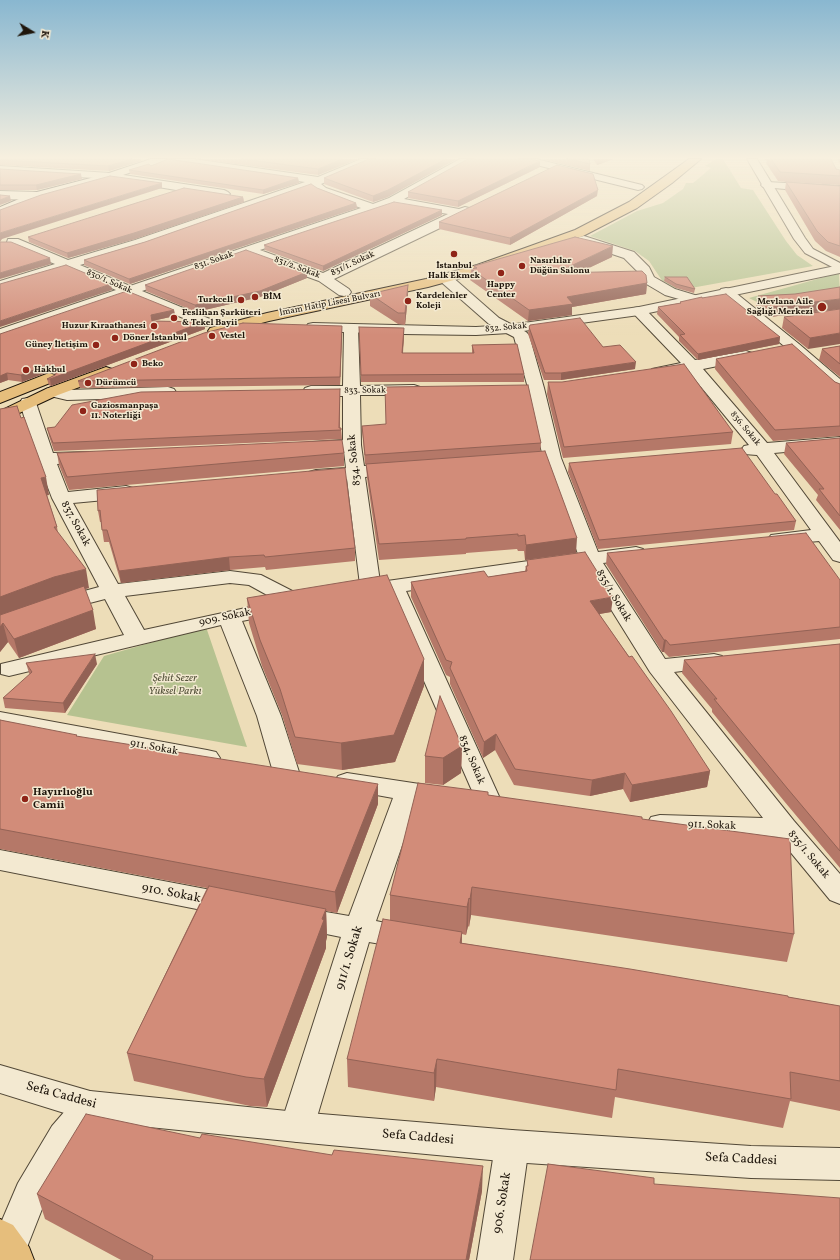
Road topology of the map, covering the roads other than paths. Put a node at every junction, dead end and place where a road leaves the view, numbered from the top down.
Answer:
1 (212, 218) edge
2 (344, 218) edge
3 (450, 218) edge
4 (603, 218) edge
5 (787, 218) edge
6 (565, 234) junction
7 (28, 238) edge
8 (7, 243) edge
9 (246, 250) junction
10 (67, 265) junction
11 (840, 268) edge
12 (324, 278) junction
13 (445, 278) junction
14 (0, 285) edge
15 (127, 290) junction
16 (344, 292) junction
17 (726, 292) junction
18 (645, 294) junction
19 (693, 299) junction
20 (238, 324) junction
21 (182, 329) edge
22 (202, 329) junction
23 (351, 329) junction
24 (508, 329) junction
25 (0, 334) edge
26 (799, 351) junction
27 (826, 353) edge
28 (121, 366) edge
29 (693, 367) junction
30 (63, 372) edge
31 (646, 374) edge
32 (840, 388) edge
33 (432, 390) edge
34 (296, 391) edge
35 (352, 391) junction
36 (52, 392) junction
37 (182, 392) edge
38 (0, 398) edge
39 (28, 403) junction
40 (0, 416) edge
41 (840, 442) edge
42 (352, 445) junction
43 (297, 448) edge
44 (762, 449) junction
45 (730, 452) edge
46 (109, 456) edge
47 (46, 459) junction
48 (411, 468) edge
49 (356, 472) junction
50 (301, 477) edge
51 (144, 490) edge
52 (61, 498) junction
53 (825, 534) junction
54 (762, 541) edge
55 (652, 551) edge
56 (840, 556) edge
57 (590, 558) junction
58 (382, 587) junction
59 (112, 591) junction
60 (342, 595) edge
61 (320, 599) edge
62 (298, 603) junction
63 (44, 611) edge
64 (229, 617) junction
65 (137, 638) junction
66 (737, 658) edge
67 (658, 667) junction
68 (3, 668) edge
69 (0, 720) edge
70 (231, 762) edge
71 (408, 791) junction
72 (636, 824) edge
73 (785, 828) junction
74 (0, 860) edge
75 (840, 893) edge
76 (358, 930) junction
77 (436, 942) edge
78 (0, 1079) edge
79 (90, 1106) junction
80 (297, 1127) junction
81 (512, 1146) junction
82 (840, 1164) edge
83 (8, 1249) edge
84 (495, 1260) edge

1 - 10 street
2 - 9 street, 831. Sokak
3 - 12 street, 831/1. Sokak
4 - 6 main road, İmam Hatip Lisesi Bulvarı
5 - 11 street
6 - 13 main road, İmam Hatip Lisesi Bulvarı
6 - 16 main road, İmam Hatip Lisesi Bulvarı
6 - 18 street, 836. Sokak
7 - 8 street
8 - 10 street, 830/1. Sokak
9 - 12 street, 831/2. Sokak
9 - 15 street, 831. Sokak
10 - 14 street
10 - 15 street, 830/1. Sokak
11 - 17 street, 832. Sokak
12 - 16 street, 831/2. Sokak
13 - 20 main road, İmam Hatip Lisesi Bulvarı
13 - 24 street, 835/1. Sokak
15 - 22 street, 830/1. Sokak
15 - 25 street, 831. Sokak
16 - 22 main road, İmam Hatip Lisesi Bulvarı
17 - 19 street, 832. Sokak
17 - 26 street
18 - 19 street
18 - 19 street, 832. Sokak
18 - 24 street, 832. Sokak
18 - 29 street, 836. Sokak
20 - 22 main road, İmam Hatip Lisesi Bulvarı
20 - 23 street, 832. Sokak
21 - 22 main road, İmam Hatip Lisesi Bulvarı
23 - 24 street, 832. Sokak
23 - 35 street, 834. Sokak
24 - 57 street, 835/1. Sokak
26 - 27 street
26 - 29 street
26 - 32 street
28 - 36 main road
29 - 31 street
29 - 44 street, 836. Sokak
30 - 38 main road
33 - 35 street, 833. Sokak
34 - 35 street, 833. Sokak
35 - 42 street, 834. Sokak
36 - 37 street
36 - 39 main road
39 - 40 main road
39 - 47 street, 837. Sokak
41 - 44 street
42 - 43 street
42 - 49 street, 834. Sokak
44 - 45 street
44 - 53 street, 836. Sokak
46 - 47 street
47 - 52 street, 837. Sokak
48 - 49 street
49 - 50 street
49 - 58 street, 834. Sokak
51 - 52 street
52 - 59 street, 837. Sokak
53 - 54 street
53 - 56 street, 836. Sokak
55 - 57 street
57 - 58 street
57 - 67 street, 835/1. Sokak
58 - 60 street
58 - 71 street, 834. Sokak
59 - 62 street
59 - 63 street
59 - 65 street, 837. Sokak
61 - 62 street, 909. Sokak
62 - 64 street, 909. Sokak
64 - 65 street, 909. Sokak
64 - 71 street
65 - 68 street, 909. Sokak
66 - 67 street
67 - 73 street, 835/1. Sokak
69 - 70 street, 911. Sokak
71 - 76 street, 911/1. Sokak
72 - 73 street, 911. Sokak
73 - 75 street, 835/1. Sokak
74 - 76 street, 910. Sokak
76 - 77 street, 910. Sokak
76 - 80 street, 911/1. Sokak
78 - 79 street, Sefa Caddesi
79 - 80 street, Sefa Caddesi
79 - 83 street
80 - 81 street, Sefa Caddesi
81 - 82 street, Sefa Caddesi
81 - 84 street, 906. Sokak

